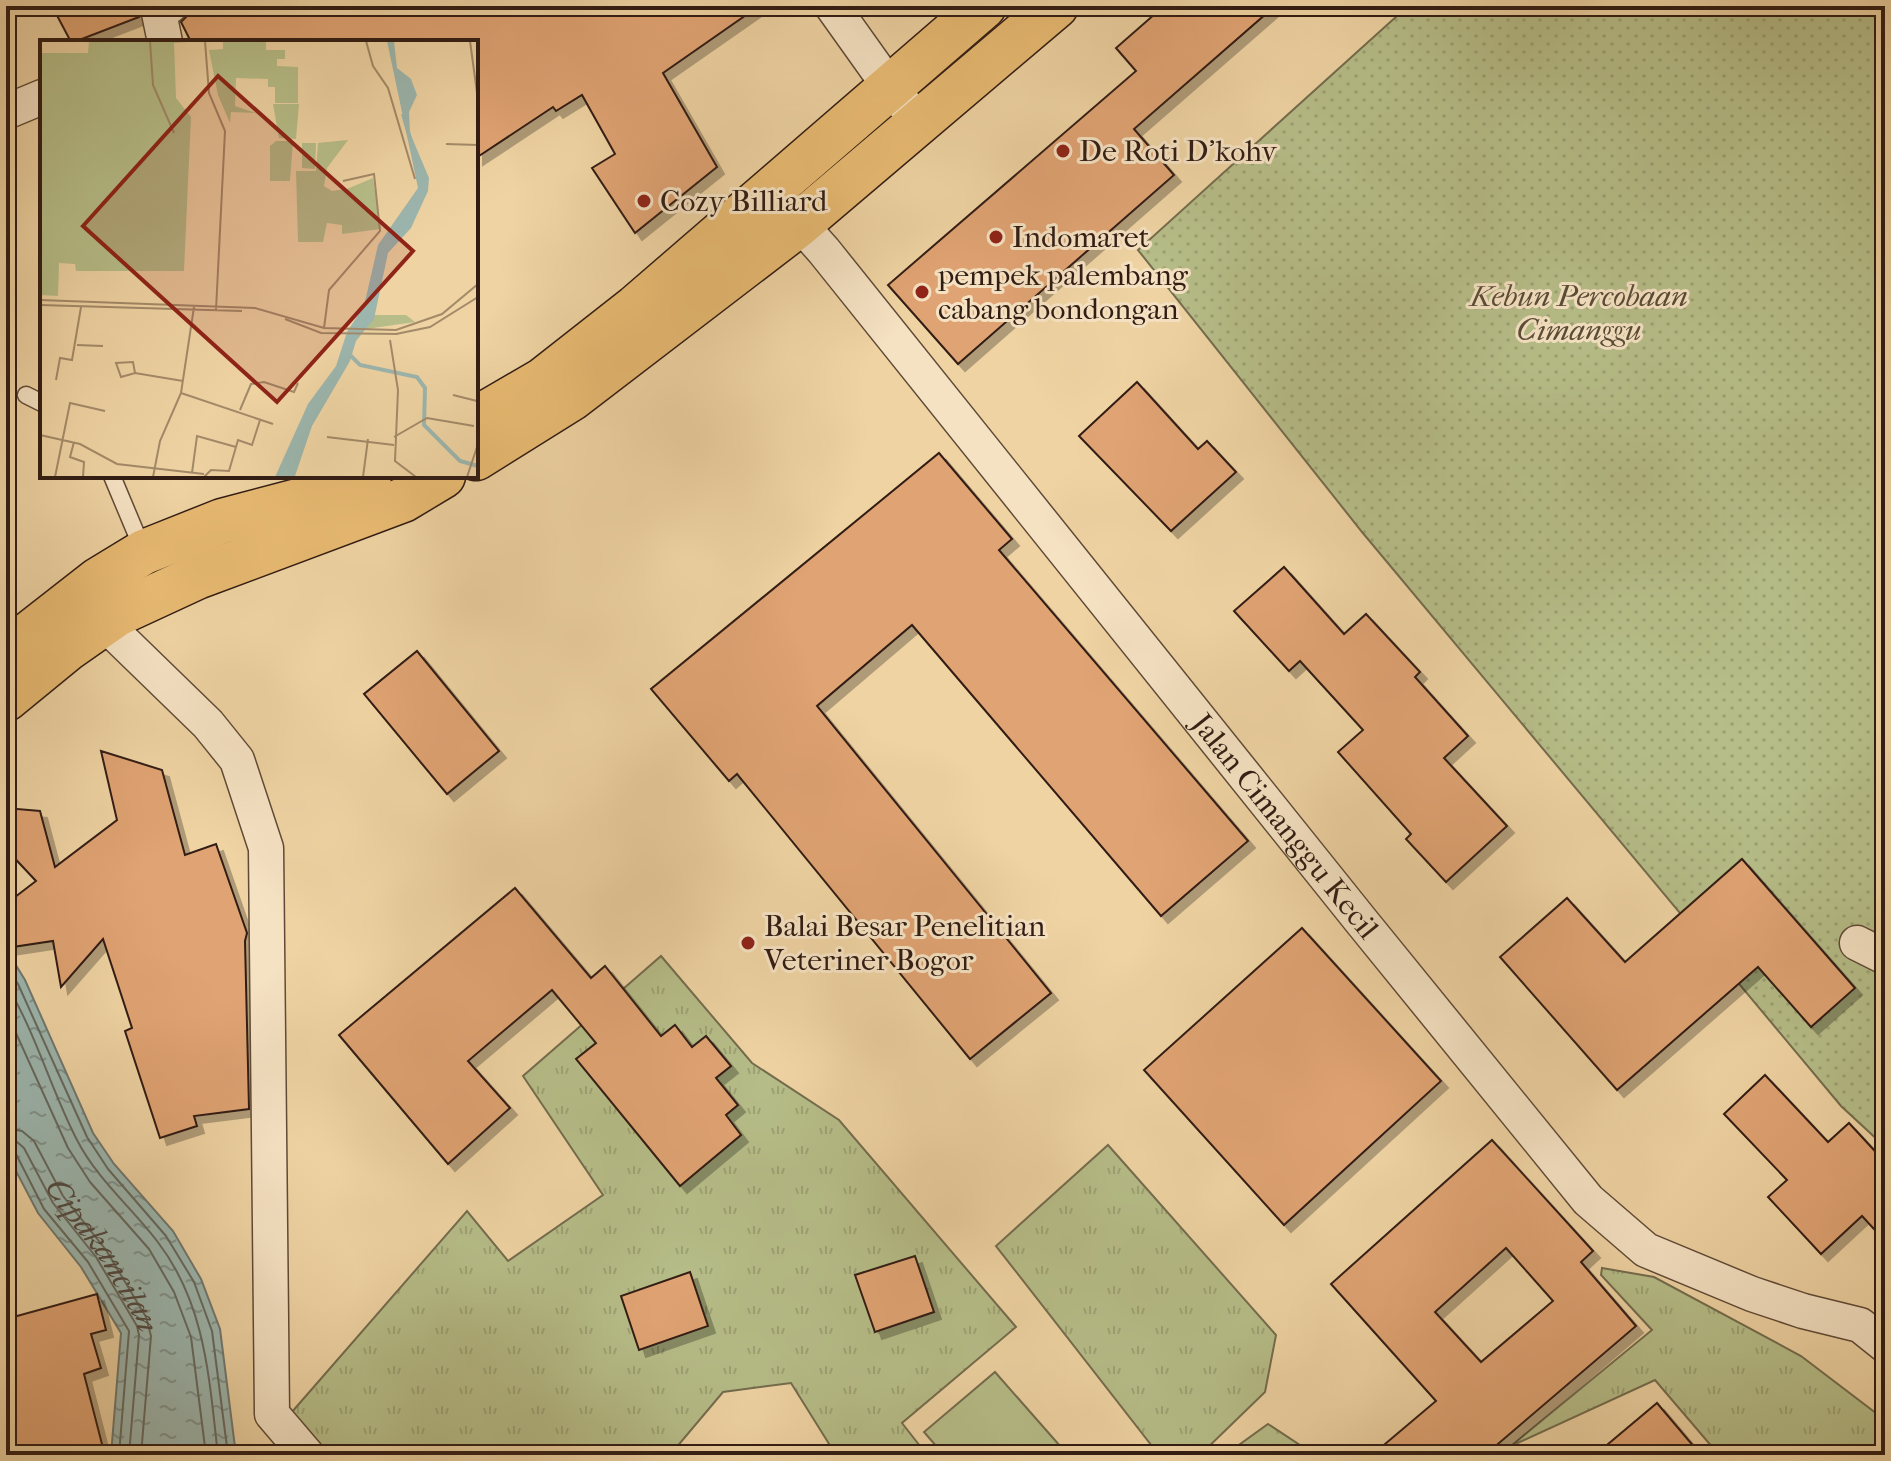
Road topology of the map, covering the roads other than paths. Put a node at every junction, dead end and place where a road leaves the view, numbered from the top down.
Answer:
1 (170, 6) edge
2 (832, 6) edge
3 (984, 6) edge
4 (1056, 6) edge
5 (165, 40) edge
6 (889, 86) junction
7 (40, 98) edge
8 (6, 112) edge
9 (920, 123) junction
10 (786, 208) junction
11 (478, 418) edge
12 (478, 457) edge
13 (113, 478) edge
14 (434, 478) edge
15 (390, 488) edge
16 (144, 552) junction
17 (103, 622) junction
18 (15, 675) edge
19 (1885, 1345) edge
20 (307, 1455) edge

1 - 5 street
2 - 6 street
3 - 6 main road
4 - 9 main road
6 - 9 street
6 - 10 main road
7 - 8 street
9 - 10 main road
10 - 11 main road
10 - 12 main road
10 - 19 street, Jalan Cimanggu Kecil
13 - 16 lane
14 - 15 main road
15 - 16 main road
15 - 17 main road
16 - 18 main road
17 - 18 main road
17 - 20 street

